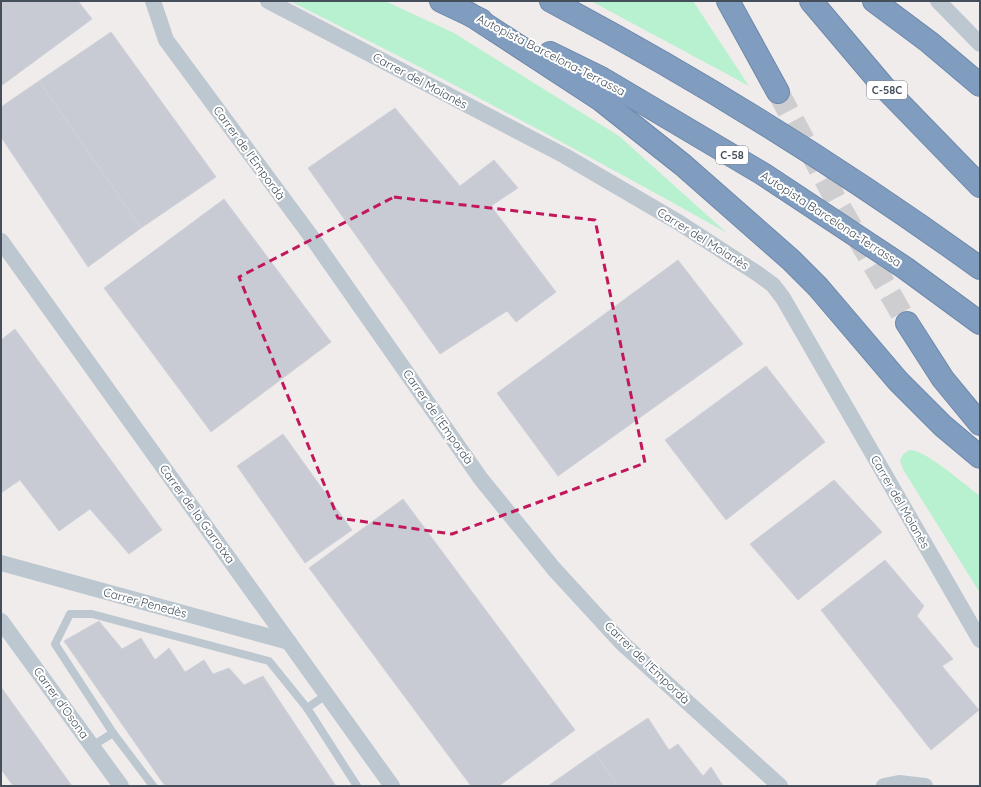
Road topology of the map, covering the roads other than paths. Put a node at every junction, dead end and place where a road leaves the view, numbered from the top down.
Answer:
1 (154, 1) edge
2 (268, 1) edge
3 (442, 1) edge
4 (551, 1) edge
5 (728, 1) edge
6 (811, 1) edge
7 (874, 1) edge
8 (938, 1) edge
9 (468, 13) junction
10 (980, 44) edge
11 (980, 85) edge
12 (778, 92) tunnel mouth
13 (974, 180) edge
14 (1, 242) edge
15 (980, 268) edge
16 (907, 323) tunnel mouth
17 (980, 323) edge
18 (980, 424) edge
19 (980, 457) edge
20 (1, 563) edge
21 (1, 621) edge
22 (980, 640) edge
23 (288, 642) junction
24 (326, 695) junction
25 (307, 708) junction
26 (113, 733) junction
27 (92, 746) junction
28 (121, 786) edge
29 (153, 786) edge
30 (357, 786) edge
31 (392, 786) edge
32 (780, 786) edge
33 (884, 786) edge
34 (925, 786) edge

1 - 32 street, Carrer de l'Empordà
2 - 22 street, Carrer del Moianès
3 - 9 highway, Autopista Barcelona-Terrassa / C-58
4 - 15 highway
5 - 12 highway
6 - 13 highway, C-58C
7 - 11 highway
8 - 10 street
9 - 17 highway, Autopista Barcelona-Terrassa / C-58
9 - 19 highway
14 - 23 street, Carrer de la Garrotxa
16 - 18 highway
20 - 23 street, Carrer Penedès
21 - 27 street, Carrer d'Osona
23 - 24 street, Carrer de la Garrotxa
24 - 25 lane
24 - 31 street, Carrer de la Garrotxa
25 - 26 lane
25 - 30 lane
26 - 27 lane
26 - 29 lane
27 - 28 street, Carrer d'Osona
33 - 34 street

